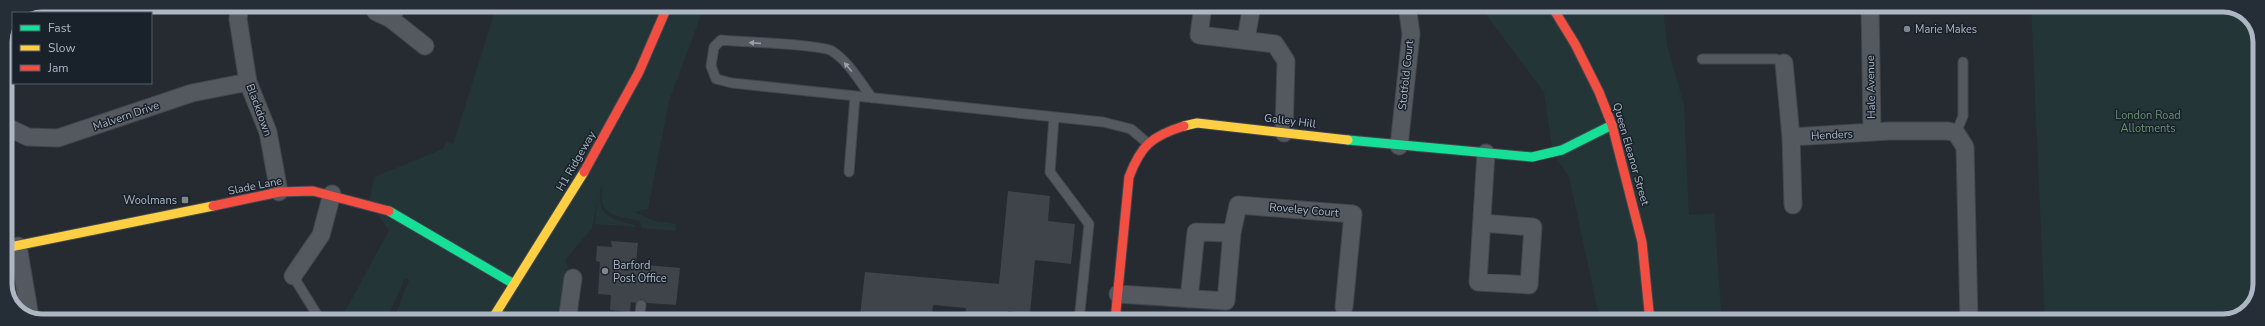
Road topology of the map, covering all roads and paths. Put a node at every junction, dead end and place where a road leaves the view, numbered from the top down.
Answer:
1 (239, 12) edge
2 (376, 12) dead end
3 (394, 12) edge
4 (665, 12) edge
5 (1202, 12) edge
6 (1251, 12) edge
7 (1409, 12) edge
8 (1555, 12) edge
9 (1870, 12) edge
10 (1246, 39) junction
11 (425, 46) dead end
12 (1702, 59) dead end
13 (1963, 62) dead end
14 (1784, 63) joint
15 (248, 82) junction
16 (854, 96) junction
17 (872, 98) junction
18 (1054, 117) junction
19 (1612, 125) junction
20 (12, 129) edge
21 (1872, 132) junction
22 (1284, 133) junction
23 (1956, 133) junction
24 (1791, 137) junction
25 (1146, 142) junction
26 (1399, 146) junction
27 (1486, 153) junction
28 (849, 172) dead end
29 (279, 192) junction
30 (332, 194) junction
31 (1793, 205) dead end
32 (1482, 223) junction
33 (1232, 233) junction
34 (12, 247) edge
35 (12, 251) edge
36 (293, 276) joint
37 (573, 278) dead end
38 (514, 284) junction
39 (1118, 294) junction
40 (1189, 299) junction
41 (641, 305) dead end
42 (1344, 307) dead end
43 (28, 311) edge
44 (317, 314) edge
45 (495, 314) edge
46 (568, 314) edge
47 (640, 314) edge
48 (1080, 314) edge
49 (1116, 314) edge
50 (1649, 314) edge
51 (1970, 314) edge

1 - 15 street, Blackdown
2 - 3 street
3 - 11 street
4 - 38 street, H1 Ridgeway
5 - 10 street
6 - 10 street
7 - 26 street, Stotfold Court
8 - 19 street, Queen Eleanor Street
9 - 21 street, Hale Avenue
10 - 22 street
12 - 14 lane
13 - 23 lane
14 - 24 street
15 - 20 street, Malvern Drive
15 - 29 street, Blackdown
16 - 17 lane
17 -> 16 lane
16 - 28 lane
17 - 18 lane
18 - 25 lane
18 - 48 lane
19 - 27 street, Galley Hill
19 - 50 street, Queen Eleanor Street
21 - 23 street, Hale Avenue
21 - 24 street, Henders
22 - 25 street, Galley Hill
22 - 26 street, Galley Hill
23 - 51 street
24 - 31 street
25 - 39 street, Galley Hill
26 - 27 street, Galley Hill
27 - 32 street
29 - 30 street, Slade Lane
29 - 34 street, Slade Lane
30 - 36 street
30 - 38 street, Slade Lane
32 - 32 street
33 - 40 street
33 - 40 street, Roveley Court
33 - 42 street, Roveley Court
35 - 43 street
36 - 44 lane
37 - 46 street
38 - 45 street, H1 Ridgeway
39 - 40 street, Roveley Court
39 - 49 street, Galley Hill
41 - 47 lane

